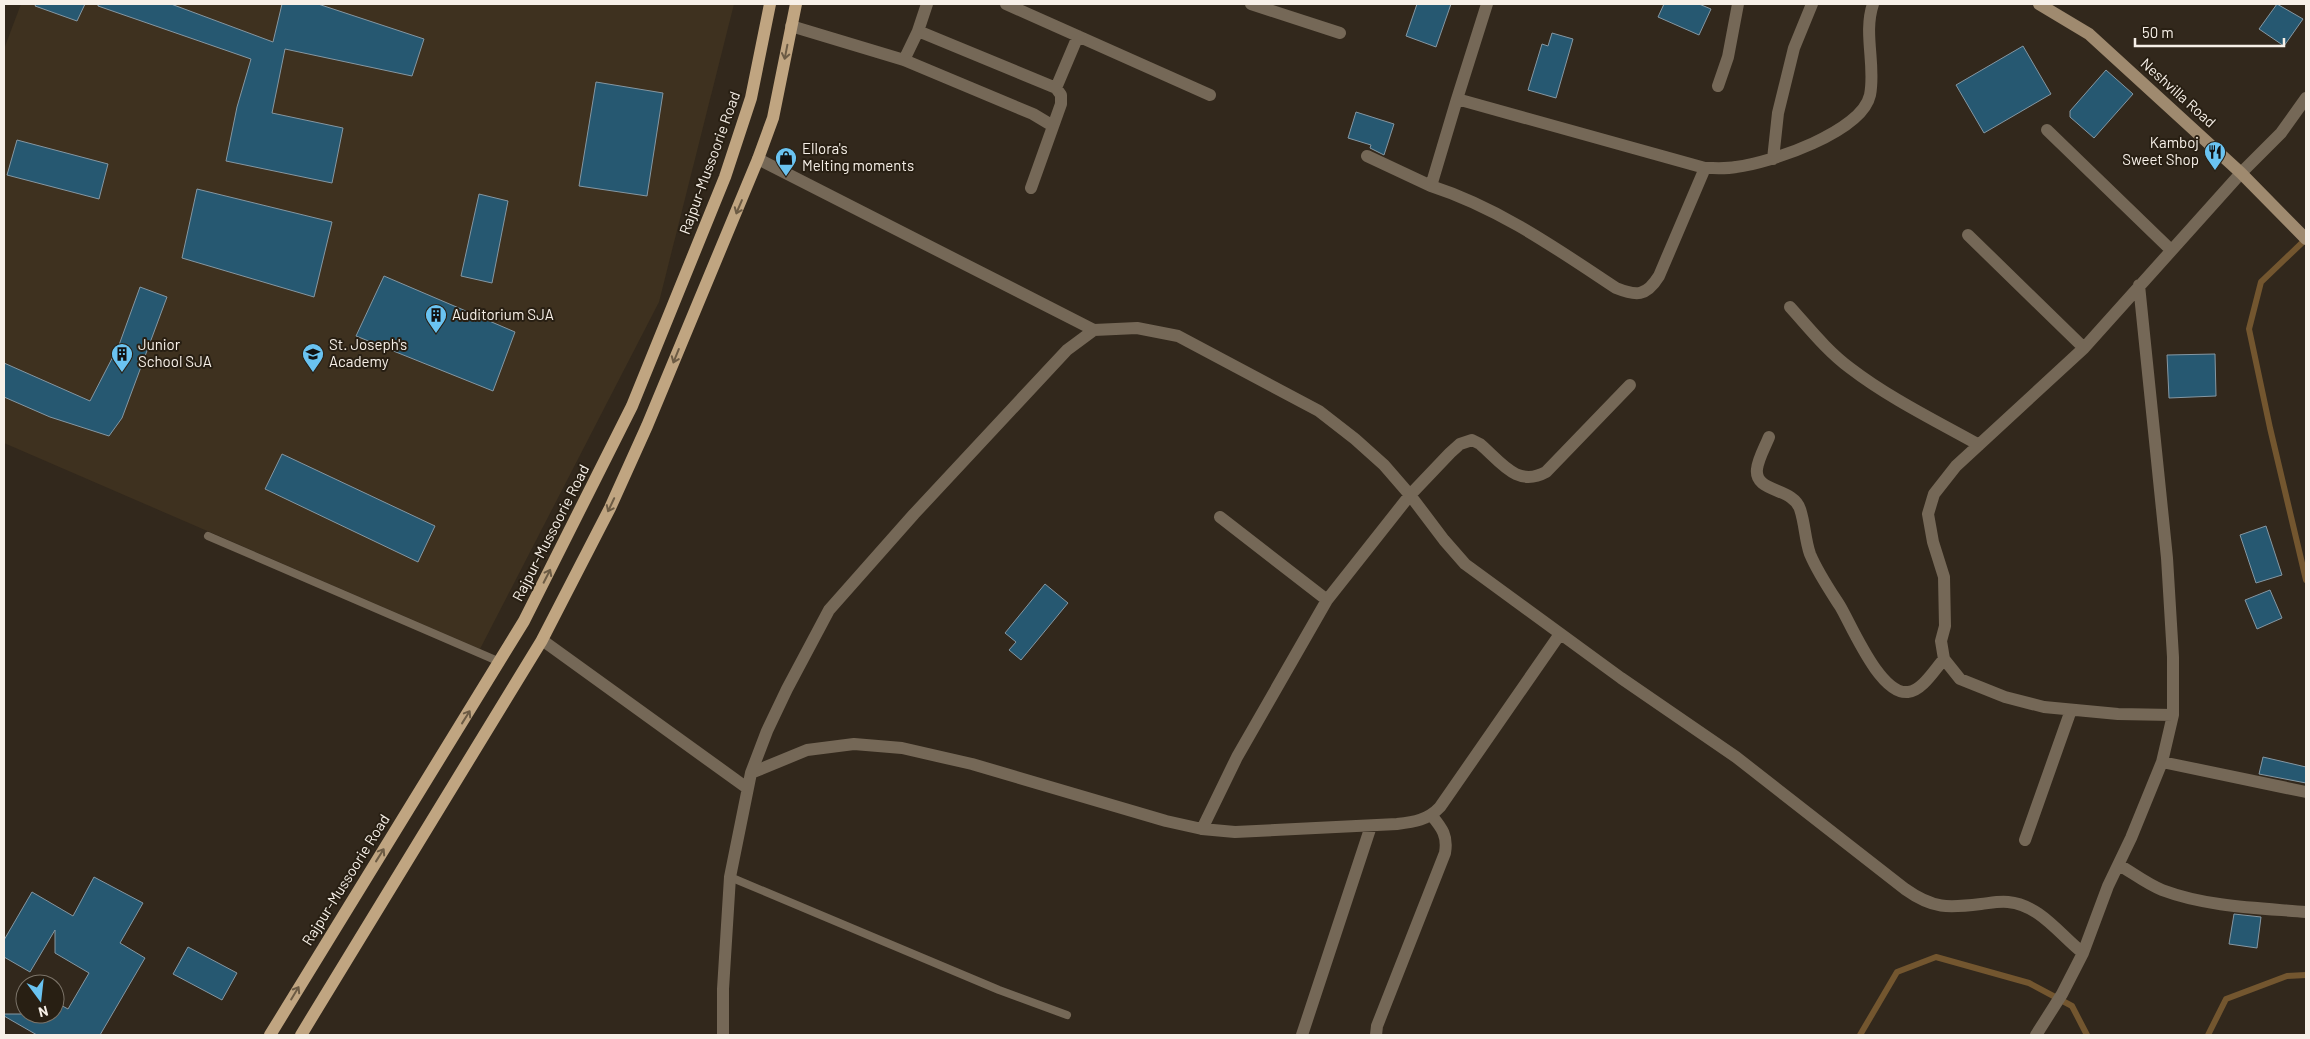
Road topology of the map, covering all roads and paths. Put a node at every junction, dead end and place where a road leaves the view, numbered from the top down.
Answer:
1 (770, 4) edge
2 (796, 4) edge
3 (927, 4) edge
4 (1006, 4) edge
5 (1251, 4) edge
6 (1488, 4) edge
7 (1738, 4) edge
8 (1812, 4) edge
9 (1873, 4) edge
10 (2039, 4) edge
11 (791, 26) junction
12 (918, 30) junction
13 (1340, 34) dead end
14 (1078, 36) junction
15 (904, 60) junction
16 (1718, 86) dead end
17 (1056, 88) junction
18 (1210, 95) dead end
19 (2306, 98) edge
20 (1457, 99) junction
21 (1053, 126) junction
22 (2047, 130) dead end
23 (1367, 156) dead end
24 (758, 159) junction
25 (1773, 159) junction
26 (1705, 168) junction
27 (2241, 173) junction
28 (1431, 186) junction
29 (1031, 188) dead end
30 (1968, 235) dead end
31 (2306, 239) edge
32 (2171, 250) junction
33 (2139, 285) junction
34 (1790, 307) dead end
35 (1094, 330) junction
36 (2084, 348) junction
37 (1630, 385) dead end
38 (1769, 438) dead end
39 (1979, 445) junction
40 (1410, 494) junction
41 (1220, 517) dead end
42 (208, 536) dead end
43 (1327, 600) junction
44 (1560, 634) junction
45 (542, 640) junction
46 (1944, 659) junction
47 (500, 662) junction
48 (2071, 710) junction
49 (2172, 714) junction
50 (2162, 762) junction
51 (751, 773) junction
52 (747, 788) junction
53 (2306, 792) edge
54 (1432, 816) junction
55 (1371, 826) junction
56 (1202, 829) junction
57 (2025, 840) dead end
58 (2119, 865) junction
59 (730, 877) junction
60 (2306, 912) edge
61 (2083, 953) junction
62 (1067, 1016) dead end
63 (2039, 1031) edge
64 (270, 1035) edge
65 (302, 1035) edge
66 (723, 1035) edge
67 (1302, 1035) edge
68 (1376, 1035) edge

47 -> 1 main road, Rajpur-Mussoorie Road
2 - 11 main road
3 - 12 street
4 - 14 street
5 - 13 street
6 - 20 street
7 - 16 street
8 - 25 street
9 - 25 street
10 - 27 street, Neshvilla Road
11 - 15 street
11 -> 24 main road
12 - 15 street
12 - 17 street
14 - 17 street
14 - 18 street
15 - 21 street
17 - 21 street
19 - 27 street
20 - 26 street
20 - 28 street
21 - 29 street
22 - 32 street
23 - 28 street
24 - 35 street
24 -> 45 main road
25 - 26 street
26 - 28 street
27 - 31 street, Neshvilla Road
27 - 32 street
30 - 36 street
32 - 33 street
33 - 36 street
33 - 49 street
34 - 39 street
35 - 40 street
35 - 51 street
36 - 39 street
37 - 40 street
38 - 46 street
39 - 46 street
40 - 43 street
40 - 44 street
41 - 43 street
42 - 47 lane
43 - 56 street
44 - 54 street
44 - 61 street
45 - 52 street
45 - 65 main road
46 - 48 street
64 -> 47 main road, Rajpur-Mussoorie Road
48 - 49 street
48 - 57 street
49 - 50 street
50 - 53 street
50 - 58 street
51 - 52 street
51 - 56 street
52 - 59 street
54 - 55 street
54 - 68 street
55 - 56 street
55 - 67 street
58 - 60 street
58 - 61 street
59 - 62 lane
59 - 66 street
61 - 63 street

